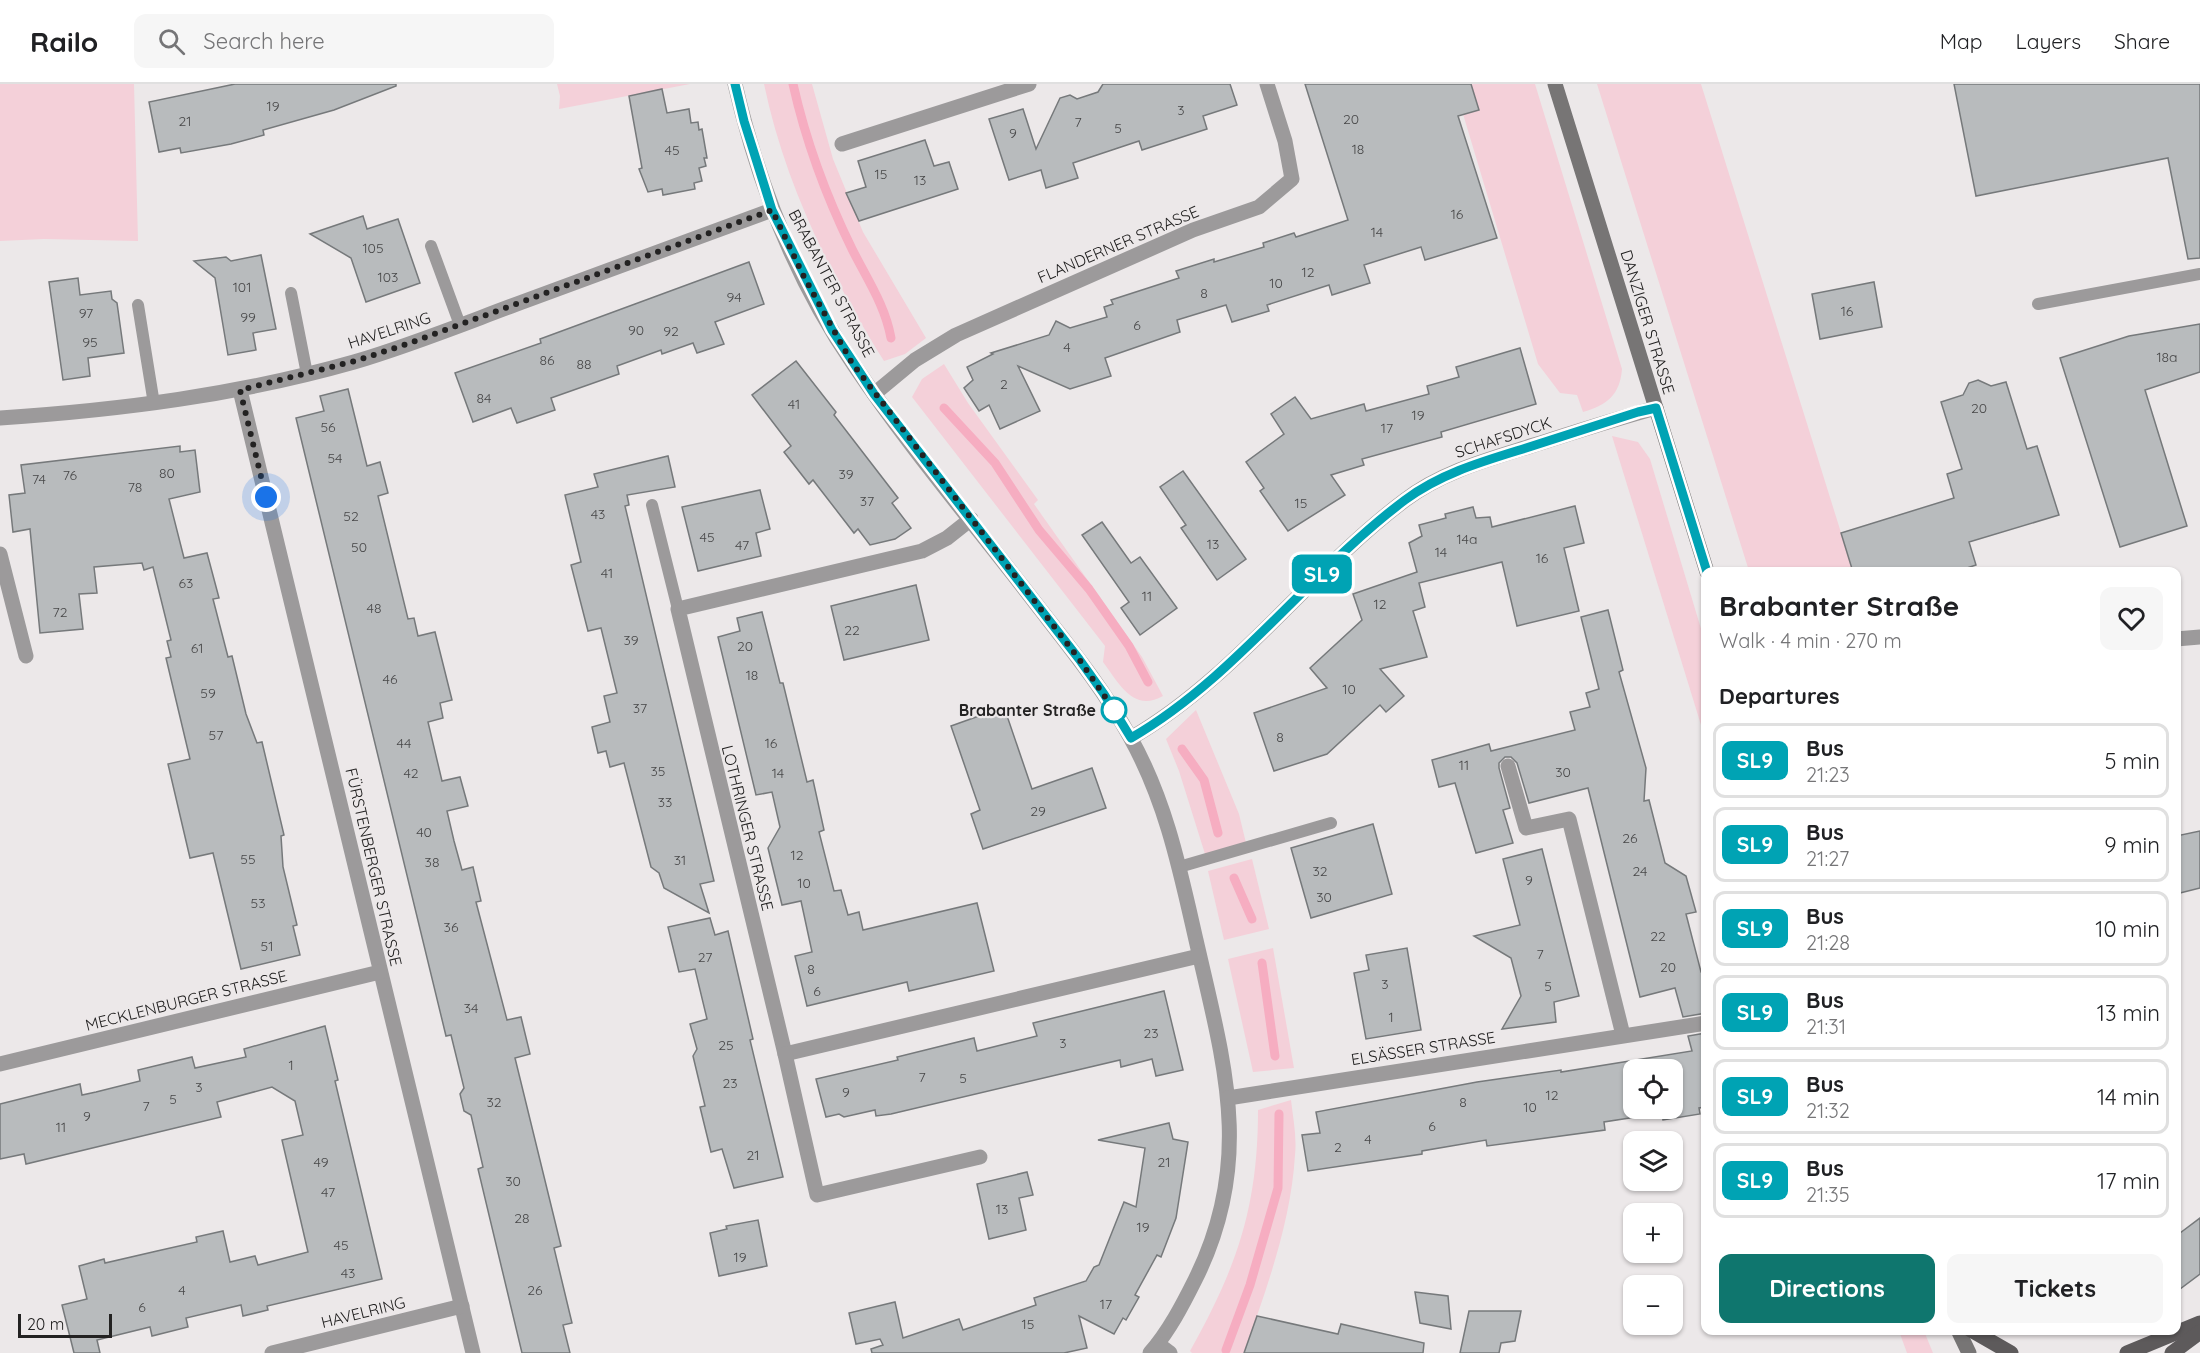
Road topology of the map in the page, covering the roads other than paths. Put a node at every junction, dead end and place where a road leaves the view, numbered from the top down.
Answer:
1 (735, 84) edge
2 (1029, 84) edge
3 (1267, 84) edge
4 (1555, 84) edge
5 (842, 144) dead end
6 (772, 210) junction
7 (431, 246) dead end
8 (2200, 274) edge
9 (291, 293) dead end
10 (2038, 304) dead end
11 (138, 305) dead end
12 (460, 326) junction
13 (307, 374) junction
14 (240, 390) junction
15 (874, 394) junction
16 (154, 404) junction
17 (1656, 408) junction
18 (0, 418) edge
19 (652, 504) dead end
20 (970, 519) junction
21 (0, 554) edge
22 (1705, 567) edge
23 (678, 609) junction
24 (2200, 637) edge
25 (2181, 639) edge
26 (26, 656) dead end
27 (1131, 738) junction
28 (1508, 766) dead end
29 (1331, 823) dead end
30 (1179, 867) junction
31 (1199, 956) junction
32 (380, 972) junction
33 (1701, 1024) edge
34 (1623, 1035) junction
35 (785, 1054) junction
36 (0, 1064) edge
37 (1228, 1098) junction
38 (980, 1157) dead end
39 (462, 1306) junction
40 (2200, 1323) edge
41 (2181, 1331) edge
42 (2200, 1332) edge
43 (1960, 1335) edge
44 (1980, 1335) edge
45 (2171, 1335) edge
46 (1160, 1350) edge
47 (272, 1353) edge
48 (473, 1353) edge
49 (1969, 1353) edge
50 (2011, 1353) edge
51 (2127, 1353) edge
52 (2172, 1353) edge

1 - 6 street, BRABANTER STRASSE
2 - 5 street
3 - 15 street, FLANDERNER STRASSE
4 - 17 street, DANZIGER STRASSE
6 - 12 street, HAVELRING
6 - 15 street, BRABANTER STRASSE
7 - 12 lane
8 - 10 lane
9 - 13 lane
11 - 16 lane
12 - 13 street, HAVELRING
13 - 14 street, HAVELRING
14 - 16 street, HAVELRING
14 - 32 street, FÜRSTENBERGER STRASSE
15 - 20 street, BRABANTER STRASSE
16 - 18 street, HAVELRING
17 - 22 street, DANZIGER STRASSE
17 - 27 street, SCHAFSDYCK
19 - 23 lane, LOTHRINGER STRASSE
20 - 23 street
20 - 27 street, BRABANTER STRASSE
21 - 26 street
23 - 35 street, LOTHRINGER STRASSE
24 - 25 street
27 - 30 street, BRABANTER STRASSE
28 - 34 street
29 - 30 lane
30 - 31 street, BRABANTER STRASSE
31 - 35 street
31 - 37 street, BRABANTER STRASSE
32 - 36 street, MECKLENBURGER STRASSE
32 - 39 street, FÜRSTENBERGER STRASSE
33 - 34 street, ELSÄSSER STRASSE
34 - 37 street, ELSÄSSER STRASSE
35 - 38 street, LOTHRINGER STRASSE
37 - 46 street, BRABANTER STRASSE
39 - 47 street, HAVELRING
39 - 48 street, FÜRSTENBERGER STRASSE
40 - 41 main road
42 - 52 main road
43 - 49 street
44 - 50 main road
45 - 51 main road

